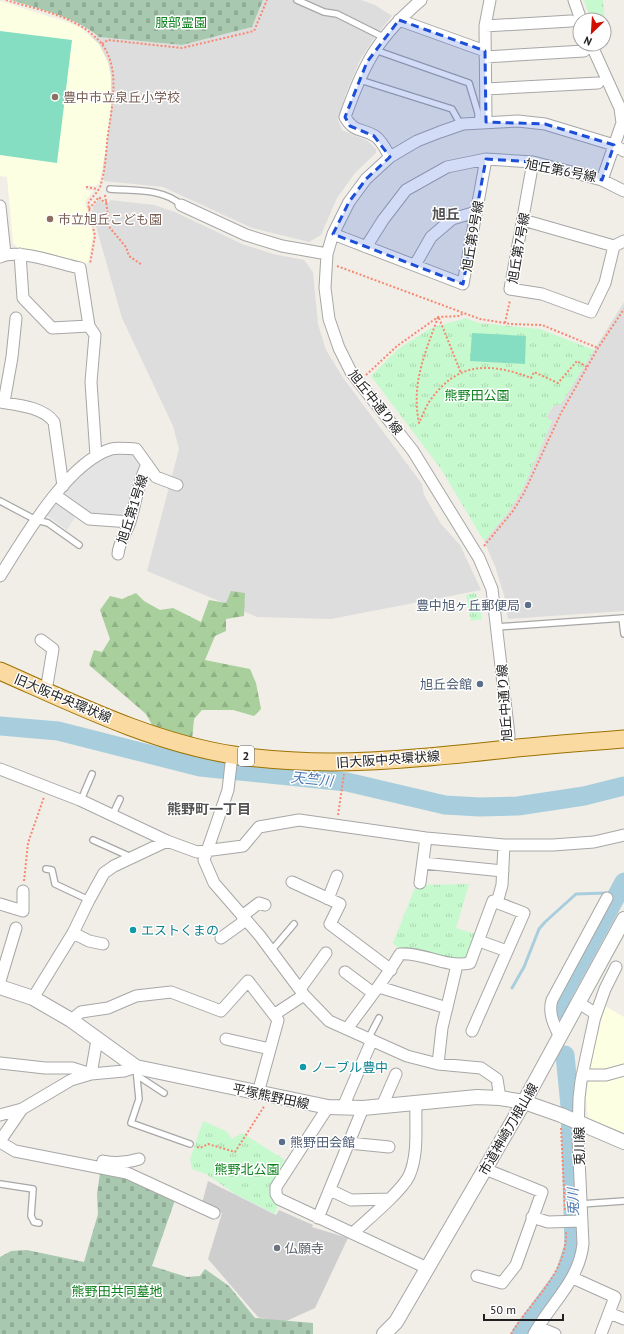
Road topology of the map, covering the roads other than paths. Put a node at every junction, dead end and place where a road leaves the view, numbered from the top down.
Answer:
1 (297, 0) edge
2 (421, 0) edge
3 (490, 0) edge
4 (574, 0) edge
5 (575, 12) edge
6 (399, 20) junction
7 (572, 20) edge
8 (485, 26) junction
9 (383, 37) junction
10 (572, 49) edge
11 (375, 50) junction
12 (589, 52) edge
13 (485, 54) junction
14 (360, 80) junction
15 (598, 83) dead end
16 (486, 89) junction
17 (482, 122) junction
18 (461, 125) junction
19 (614, 145) junction
20 (624, 151) edge
21 (390, 157) junction
22 (486, 159) junction
23 (533, 162) junction
24 (602, 180) junction
25 (110, 189) dead end
26 (624, 191) edge
27 (181, 205) joint
28 (0, 206) edge
29 (476, 212) junction
30 (523, 220) junction
31 (333, 234) junction
32 (624, 241) edge
33 (614, 246) junction
34 (366, 247) junction
35 (20, 254) junction
36 (327, 254) junction
37 (3, 256) edge
38 (415, 265) junction
39 (16, 318) dead end
40 (89, 326) junction
41 (2, 402) edge
42 (96, 456) junction
43 (146, 464) junction
44 (63, 486) junction
45 (177, 486) dead end
46 (56, 495) junction
47 (0, 501) edge
48 (36, 520) junction
49 (130, 522) junction
50 (79, 545) dead end
51 (118, 554) dead end
52 (0, 576) edge
53 (623, 618) edge
54 (498, 626) junction
55 (624, 634) edge
56 (41, 640) dead end
57 (0, 671) edge
58 (46, 691) junction
59 (624, 739) edge
60 (508, 749) junction
61 (231, 759) junction
62 (0, 768) edge
63 (92, 774) dead end
64 (120, 799) dead end
65 (81, 800) junction
66 (113, 814) junction
67 (624, 835) edge
68 (426, 838) junction
69 (93, 840) dead end
70 (167, 840) junction
71 (504, 845) junction
72 (206, 852) junction
73 (132, 857) junction
74 (423, 863) junction
75 (46, 869) dead end
76 (503, 871) junction
77 (337, 876) dead end
78 (292, 882) dead end
79 (420, 883) dead end
80 (23, 890) road end
81 (607, 898) dead end
82 (328, 899) junction
83 (89, 900) junction
84 (497, 903) junction
85 (265, 905) dead end
86 (1, 908) edge
87 (244, 918) junction
88 (624, 919) edge
89 (294, 924) dead end
90 (16, 928) dead end
91 (73, 933) junction
92 (221, 938) dead end
93 (479, 941) junction
94 (103, 944) dead end
95 (271, 951) junction
96 (507, 951) junction
97 (326, 953) dead end
98 (457, 965) junction
99 (616, 967) dead end
100 (391, 970) junction
101 (345, 972) dead end
102 (0, 981) edge
103 (0, 987) edge
104 (376, 990) junction
105 (302, 992) junction
106 (33, 998) junction
107 (578, 1003) junction
108 (447, 1008) junction
109 (275, 1014) junction
110 (595, 1017) junction
111 (379, 1018) dead end
112 (71, 1020) junction
113 (347, 1029) junction
114 (472, 1031) dead end
115 (560, 1036) junction
116 (226, 1039) dead end
117 (97, 1040) junction
118 (370, 1040) junction
119 (270, 1049) junction
120 (0, 1063) edge
121 (438, 1064) junction
122 (624, 1070) edge
123 (137, 1072) junction
124 (91, 1074) junction
125 (396, 1074) dead end
126 (582, 1075) junction
127 (164, 1094) dead end
128 (265, 1094) junction
129 (500, 1098) junction
130 (416, 1102) junction
131 (524, 1102) junction
132 (382, 1106) junction
133 (328, 1107) junction
134 (343, 1108) junction
135 (364, 1108) junction
136 (22, 1109) junction
137 (0, 1115) edge
138 (573, 1119) junction
139 (0, 1141) edge
140 (624, 1142) edge
141 (348, 1143) junction
142 (190, 1144) road end
143 (389, 1147) dead end
144 (139, 1159) dead end
145 (90, 1166) junction
146 (485, 1169) junction
147 (0, 1184) edge
148 (330, 1190) junction
149 (390, 1199) junction
150 (624, 1201) edge
151 (580, 1204) junction
152 (214, 1213) dead end
153 (532, 1217) junction
154 (318, 1218) junction
155 (576, 1221) junction
156 (39, 1223) dead end
157 (353, 1233) junction
158 (428, 1268) junction
159 (476, 1276) dead end
160 (573, 1278) junction
161 (609, 1313) junction
162 (624, 1319) edge
163 (536, 1331) edge
164 (384, 1334) edge
165 (555, 1334) edge
166 (601, 1334) edge

1 - 9 lane
2 - 6 street
3 - 8 street
4 - 5 street
6 - 9 street
6 - 13 street
7 - 8 street
8 - 13 street
9 - 11 street
10 - 13 street
11 - 14 street
11 - 17 lane
12 - 19 street, 旭丘第6号線
13 - 16 street
14 - 18 lane
14 - 21 street
15 - 16 street
16 - 17 street
17 - 18 street, 旭丘中通り線
17 - 19 street, 旭丘中通り線
18 - 21 street, 旭丘中通り線
19 - 20 street, 旭丘中通り線
19 - 24 street, 旭丘第6号線
21 - 31 street, 旭丘中通り線
22 - 23 street, 旭丘第6号線
22 - 29 street, 旭丘第9号線
22 - 34 street, 旭丘第6号線
23 - 24 street, 旭丘第6号線
23 - 30 street, 旭丘第7号線
24 - 26 street
25 - 27 lane
27 - 36 street
28 - 37 street
29 - 38 street
29 - 38 street, 旭丘第9号線
30 - 33 street
30 - 33 street, 旭丘第7号線
31 - 34 street
31 - 36 street, 旭丘中通り線
32 - 33 street
34 - 38 street, 旭丘第9号線
35 - 37 street
35 - 40 street
35 - 40 street
36 - 54 street, 旭丘中通り線
39 - 41 street
40 - 42 street
41 - 44 street
42 - 43 street
42 - 44 street
43 - 45 street
43 - 49 street, 旭丘第1号線
44 - 46 street
46 - 48 street
46 - 49 street
47 - 48 lane
48 - 50 lane
48 - 52 street
49 - 51 street, 旭丘第1号線
53 - 54 lane
53 - 55 lane
54 - 60 street, 旭丘中通り線
56 - 58 street
57 - 58 main road, 旧大阪中央環状線 / 2
58 - 61 main road, 旧大阪中央環状線 / 2
59 - 60 main road, 旧大阪中央環状線 / 2
60 - 61 main road, 旧大阪中央環状線 / 2
61 - 72 street
62 - 65 street
63 - 65 lane
64 - 66 lane
65 - 66 street
66 - 70 street
67 - 71 street
68 - 71 street
68 - 72 street
68 - 74 street
69 - 73 lane
70 - 72 street
70 - 73 street
71 - 76 street
72 - 87 street
73 - 83 street
74 - 76 street
74 - 79 street
75 - 83 lane
76 - 84 street
77 - 82 street
78 - 82 street
80 - 86 street
81 - 115 street
82 - 100 street
83 - 91 street
84 - 93 street
84 - 96 street
85 - 87 street
87 - 92 street
87 - 95 street
88 - 107 street, 市道神崎刀根山線
89 - 95 lane
90 - 102 street
91 - 94 street
91 - 106 street
93 - 96 street
93 - 98 street
95 - 105 street
96 - 114 street
97 - 105 street
98 - 100 street
98 - 108 street
99 - 110 street, 兎川線
100 - 104 street
101 - 104 street
103 - 106 street, 平塚熊野田線
104 - 108 street
104 - 113 street
105 - 109 street
105 - 113 street
106 - 112 street, 平塚熊野田線
107 - 110 street
107 - 115 street, 市道神崎刀根山線
108 - 121 street
109 - 112 street
109 - 119 street
110 - 126 street, 兎川線
111 - 118 lane
112 - 117 street, 平塚熊野田線
113 - 118 street
115 - 131 street, 市道神崎刀根山線
116 - 119 street
117 - 123 street, 平塚熊野田線
117 - 124 street
118 - 121 street
118 - 134 street
119 - 128 street
120 - 124 street
121 - 129 street
122 - 126 street
123 - 124 street
123 - 127 lane
123 - 128 street, 平塚熊野田線
123 - 142 lane
124 - 136 street
125 - 132 street
126 - 138 street, 兎川線
128 - 133 street, 平塚熊野田線
129 - 130 street, 平塚熊野田線
129 - 131 street, 平塚熊野田線
130 - 132 street, 平塚熊野田線
130 - 149 street
131 - 138 street, 平塚熊野田線
131 - 146 street, 市道神崎刀根山線
132 - 135 street, 平塚熊野田線
133 - 134 street, 平塚熊野田線
133 - 154 street
134 - 135 street, 平塚熊野田線
135 - 141 street
136 - 137 street
136 - 139 street
138 - 140 street, 平塚熊野田線
138 - 151 street, 兎川線
139 - 145 street
141 - 143 street
141 - 148 street
144 - 145 street
145 - 152 street
146 - 153 street
146 - 158 street, 市道神崎刀根山線
147 - 156 lane
148 - 149 street
148 - 154 street
149 - 157 street
150 - 151 lane
151 - 155 street, 兎川線
153 - 155 street
153 - 159 street
154 - 157 street
155 - 160 street, 兎川線
157 - 158 street
158 - 164 street, 市道神崎刀根山線
160 - 161 street
160 - 163 street, 兎川線
161 - 162 street
161 - 166 street
163 - 165 street

